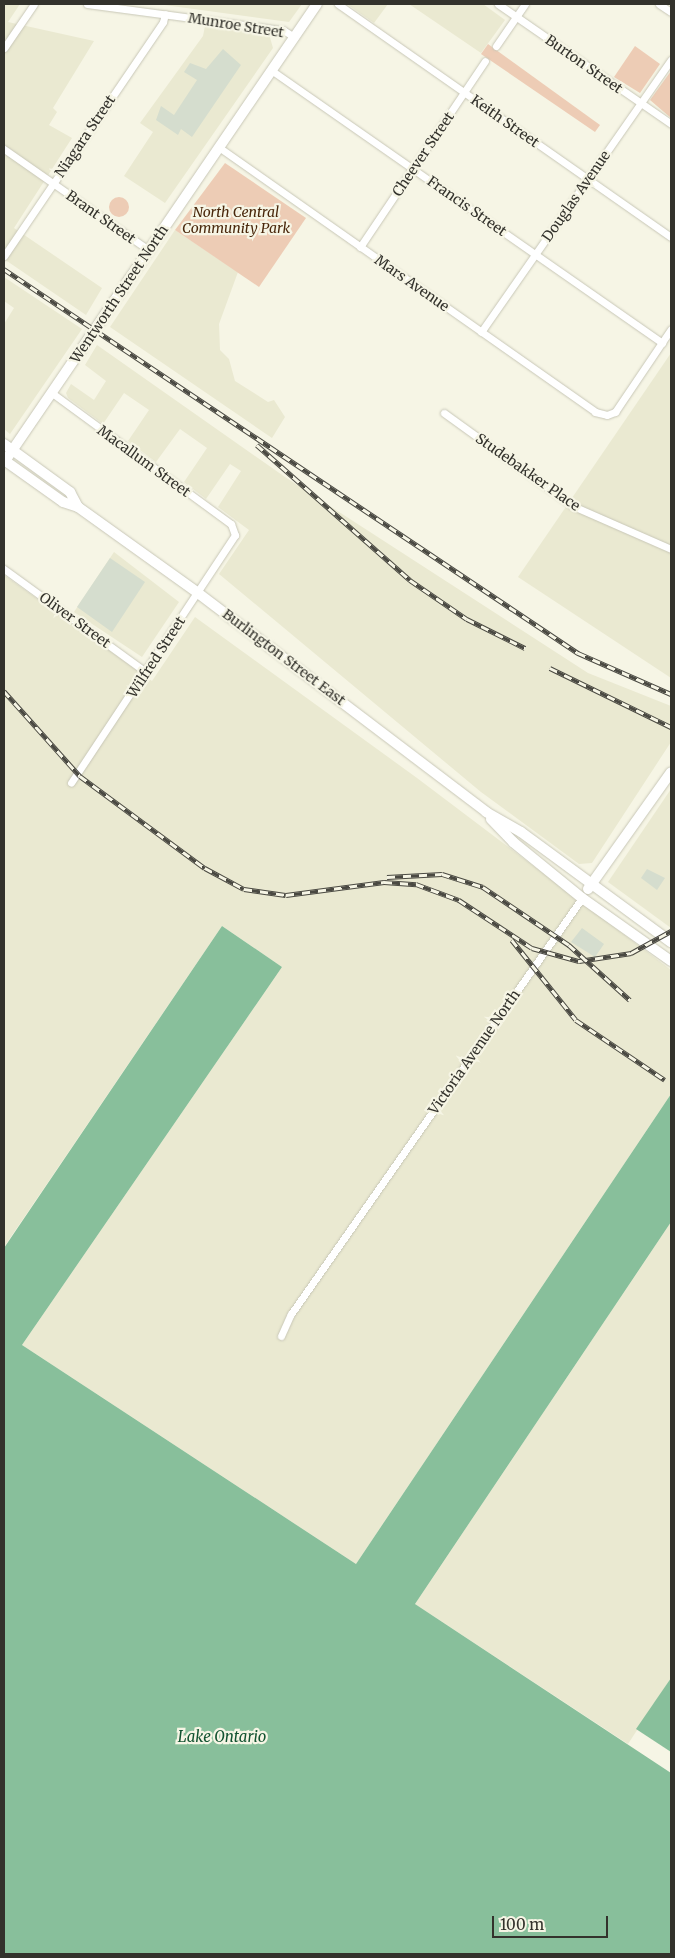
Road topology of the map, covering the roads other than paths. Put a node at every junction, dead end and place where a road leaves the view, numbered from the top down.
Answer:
1 (34, 4) edge
2 (87, 4) edge
3 (317, 4) edge
4 (338, 4) edge
5 (498, 4) edge
6 (525, 4) edge
7 (659, 4) edge
8 (671, 12) edge
9 (165, 14) junction
10 (516, 16) junction
11 (294, 37) junction
12 (496, 46) dead end
13 (4, 48) edge
14 (671, 60) edge
15 (485, 61) dead end
16 (271, 70) junction
17 (464, 92) junction
18 (641, 103) junction
19 (671, 124) edge
20 (220, 148) junction
21 (4, 149) edge
22 (413, 169) junction
23 (588, 180) junction
24 (53, 183) junction
25 (671, 238) edge
26 (360, 247) junction
27 (149, 250) junction
28 (535, 254) junction
29 (4, 256) edge
30 (671, 329) edge
31 (481, 332) junction
32 (662, 343) junction
33 (52, 393) junction
34 (444, 413) dead end
35 (4, 444) edge
36 (13, 450) junction
37 (4, 460) edge
38 (78, 507) junction
39 (235, 529) joint
40 (671, 549) edge
41 (4, 569) edge
42 (198, 593) junction
43 (146, 672) junction
44 (671, 772) edge
45 (72, 783) dead end
46 (486, 812) junction
47 (592, 885) junction
48 (582, 898) junction
49 (671, 942) edge
50 (671, 961) edge
51 (281, 1336) dead end

1 - 13 street
2 - 9 street, Munroe Street
3 - 11 main road, Wentworth Street North
4 - 17 street, Keith Street
5 - 10 street, Burton Street
6 - 10 street
7 - 8 street
9 - 11 street, Munroe Street
9 - 24 street, Niagara Street
10 - 12 street
10 - 18 street, Burton Street
11 - 16 main road, Wentworth Street North
14 - 18 street, Douglas Avenue
15 - 17 street, Cheever Street
16 - 20 main road, Wentworth Street North
16 - 22 street, Francis Street
17 - 22 street, Cheever Street
17 - 23 street, Keith Street
18 - 19 street, Burton Street
18 - 23 street, Douglas Avenue
20 - 26 street, Mars Avenue
20 - 27 main road, Wentworth Street North
21 - 24 street, Brant Street
22 - 26 street, Cheever Street
22 - 28 street, Francis Street
23 - 25 street, Keith Street
23 - 28 street, Douglas Avenue
24 - 27 street, Brant Street
24 - 29 street, Niagara Street
26 - 31 street, Mars Avenue
27 - 33 main road, Wentworth Street North
28 - 31 street, Douglas Avenue
28 - 32 street, Francis Street
30 - 32 street
31 - 32 street, Mars Avenue
33 - 36 main road, Wentworth Street North
33 - 39 street, Macallum Street
34 - 40 street, Studebakker Place
35 - 36 main road, Burlington Street East
36 - 37 main road, Wentworth Street North
36 - 38 main road, Burlington Street East
37 - 38 main road, Burlington Street East
38 - 42 main road, Burlington Street East
39 - 42 street, Wilfred Street
41 - 43 street, Oliver Street
42 - 43 street, Wilfred Street
42 - 46 main road, Burlington Street East
43 - 45 street, Wilfred Street
44 - 47 main road, Victoria Avenue North
46 - 47 main road, Burlington Street East
46 - 48 main road, Burlington Street East
47 - 48 main road, Victoria Avenue North
47 - 49 main road, Burlington Street East
48 - 50 main road, Burlington Street East
48 - 51 street, Victoria Avenue North

